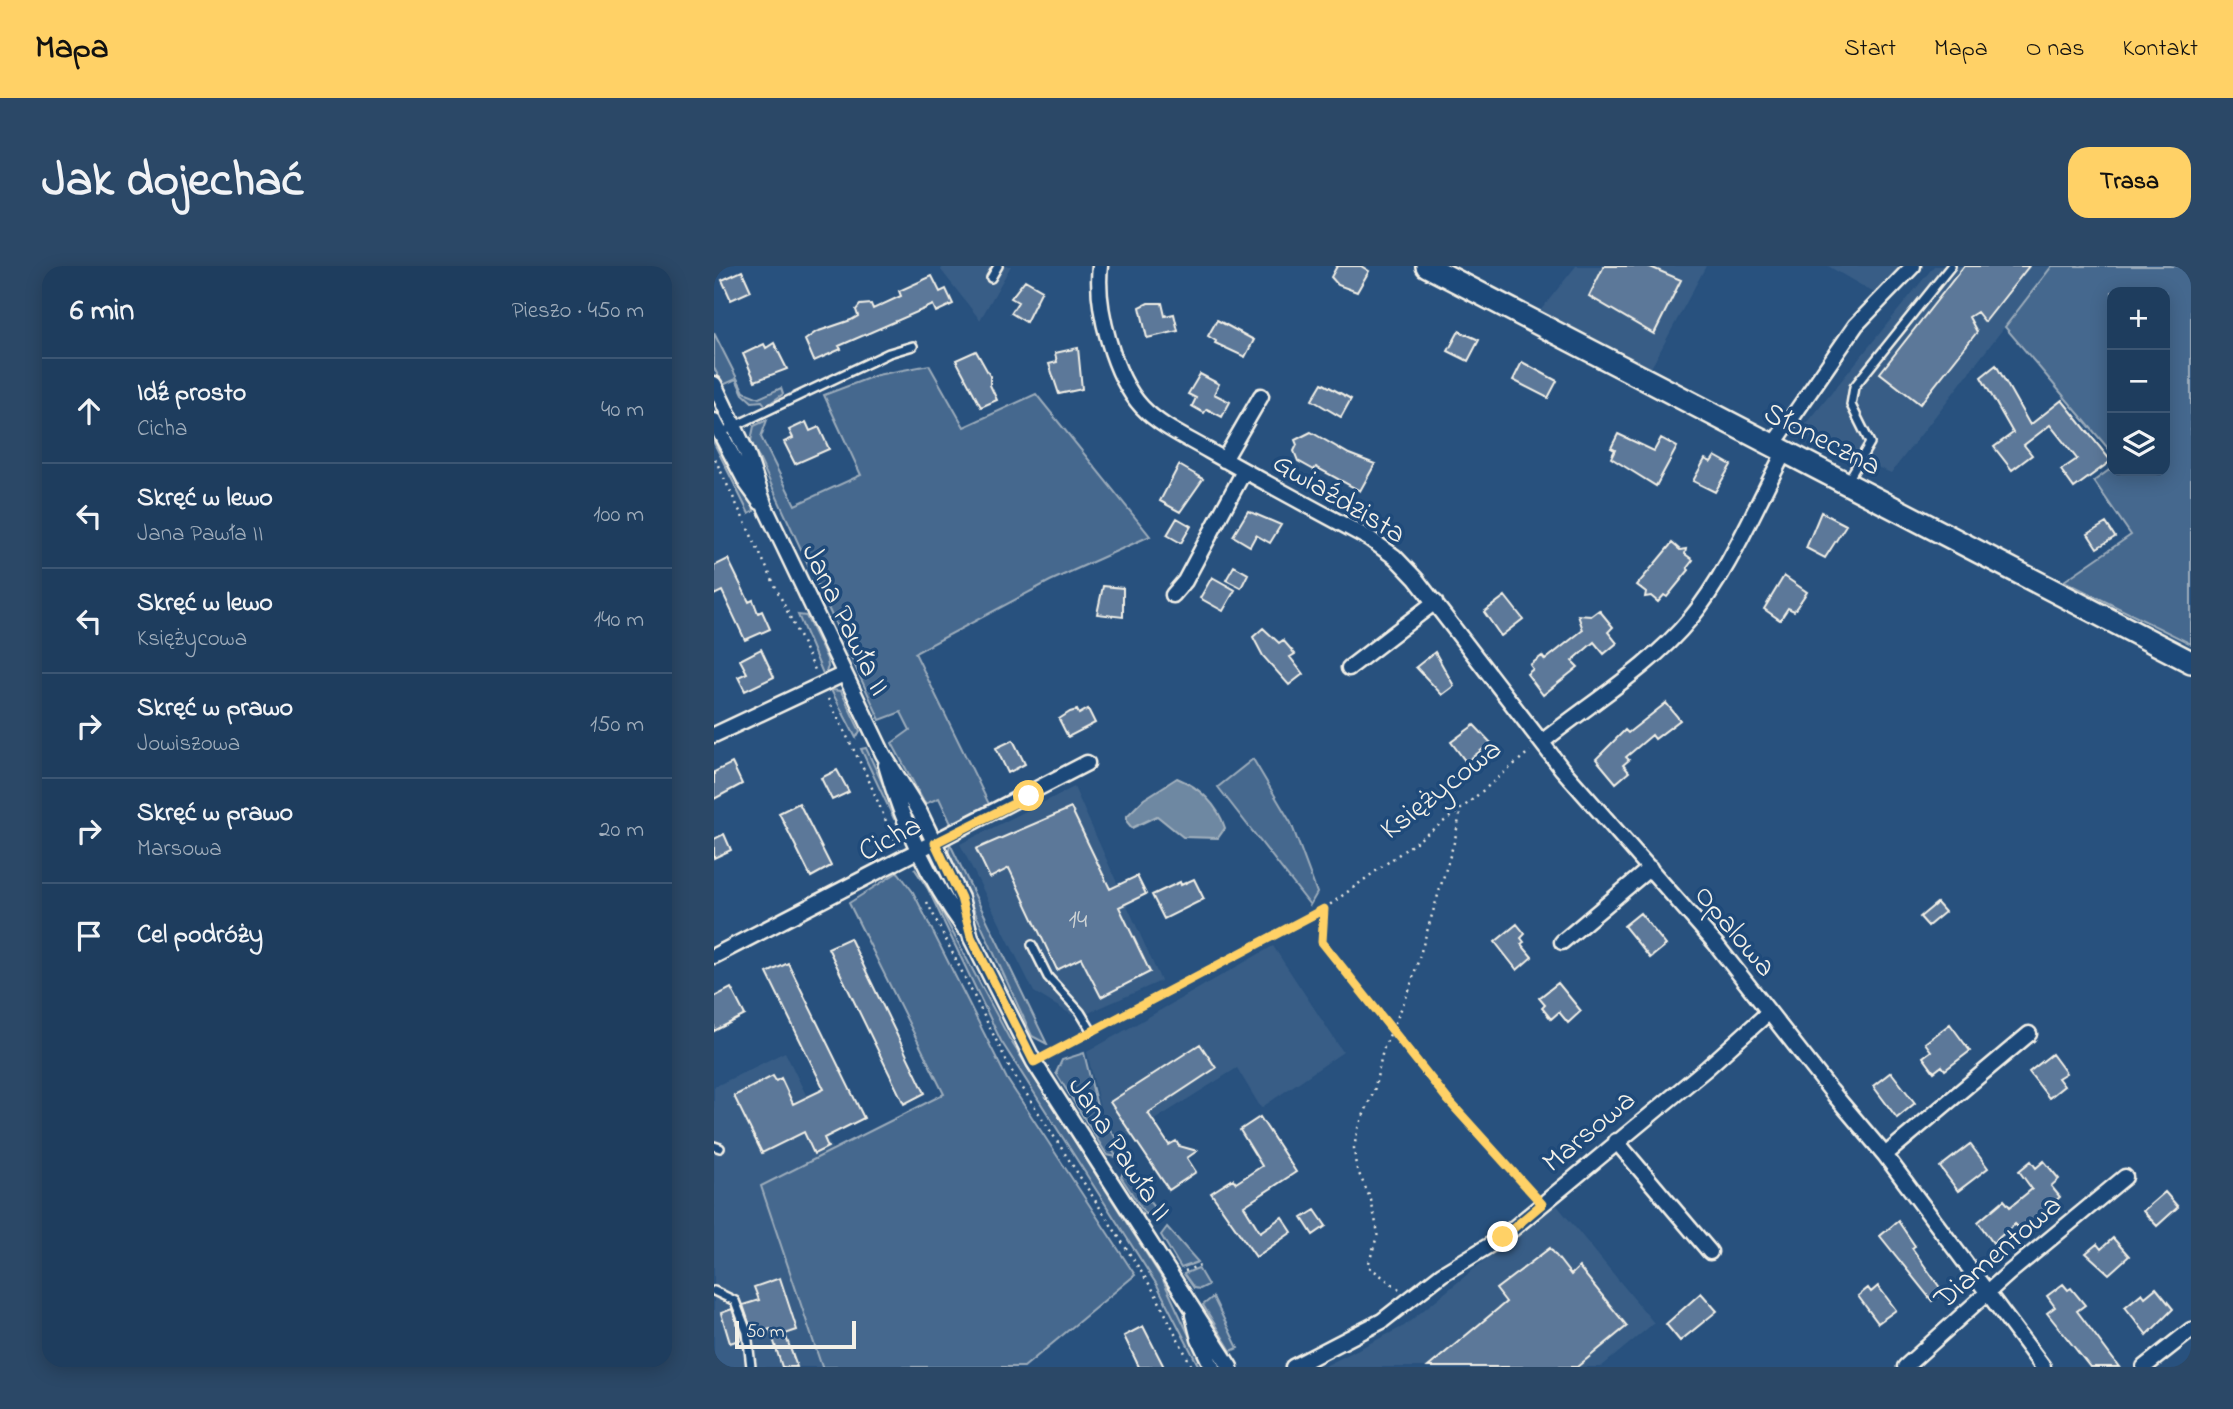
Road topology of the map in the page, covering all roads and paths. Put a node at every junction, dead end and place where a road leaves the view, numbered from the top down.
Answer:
1 (998, 266) edge
2 (1100, 266) edge
3 (1427, 266) edge
4 (1913, 266) edge
5 (1951, 266) edge
6 (991, 278) dead end
7 (913, 346) dead end
8 (714, 384) edge
9 (1261, 396) dead end
10 (735, 425) junction
11 (717, 427) edge
12 (1779, 448) junction
13 (714, 457) edge
14 (1224, 460) junction
15 (1244, 471) junction
16 (1847, 483) junction
17 (765, 507) junction
18 (1173, 595) dead end
19 (1434, 603) junction
20 (2191, 662) edge
21 (1349, 668) dead end
22 (845, 674) junction
23 (816, 676) dead end
24 (822, 692) dead end
25 (714, 735) edge
26 (1542, 742) junction
27 (883, 754) junction
28 (1087, 763) dead end
29 (1461, 809) junction
30 (935, 843) junction
31 (897, 850) dead end
32 (920, 851) junction
33 (1650, 869) junction
34 (926, 900) dead end
35 (1324, 909) junction
36 (971, 937) junction
37 (1562, 942) dead end
38 (1032, 945) dead end
39 (714, 956) edge
40 (1769, 1012) junction
41 (1091, 1030) junction
42 (1392, 1030) junction
43 (2029, 1034) dead end
44 (1034, 1062) junction
45 (1616, 1141) junction
46 (1885, 1155) junction
47 (2125, 1177) dead end
48 (1542, 1204) junction
49 (1710, 1252) dead end
50 (714, 1292) edge
51 (1987, 1293) junction
52 (1410, 1299) junction
53 (1192, 1310) junction
54 (2191, 1330) edge
55 (751, 1367) edge
56 (1192, 1367) edge
57 (1212, 1367) edge
58 (1230, 1367) edge
59 (1295, 1367) edge
60 (1905, 1367) edge
61 (2043, 1367) edge
62 (2144, 1367) edge

1 - 6 lane
2 - 14 street, Gwiaździsta
3 - 12 street, Słoneczna
4 - 12 street, Księżycowa
5 - 16 lane
7 - 10 lane
8 - 10 street, Jana Pawła II
9 - 14 street, Gwiaździsta
10 - 11 lane
10 - 17 street, Jana Pawła II
11 - 17 street, Jana Pawła II
12 - 16 street, Słoneczna
12 - 26 street, Księżycowa
13 - 23 path
14 - 15 street, Gwiaździsta
15 - 18 street, Gwiaździsta
15 - 19 street, Gwiaździsta
16 - 20 street, Słoneczna
17 - 22 street, Jana Pawła II
19 - 21 street
19 - 26 street, Gwiaździsta
22 - 25 street
22 - 27 street, Jana Pawła II
24 - 31 path
26 - 29 path, Księżycowa
26 - 33 street, Opalowa
27 - 30 street, Jana Pawła II
27 - 32 street, Jana Pawła II
28 - 30 street, Cicha
29 - 35 path, Księżycowa
29 - 42 path
30 - 32 street, Cicha
30 - 36 street, Jana Pawła II
32 - 36 street, Jana Pawła II
32 - 39 street, Cicha
33 - 37 street
33 - 40 street, Opalowa
34 - 56 path
35 - 41 path, Księżycowa
35 - 42 path
36 - 44 street, Jana Pawła II
38 - 41 lane
40 - 45 street, Marsowa
40 - 46 street, Opalowa
41 - 44 path, Księżycowa
42 - 48 path
42 - 52 path
43 - 46 street
44 - 53 street, Jana Pawła II
45 - 48 street, Marsowa
45 - 49 street
46 - 51 street, Opalowa
47 - 51 street, Diamentowa
48 - 52 street, Marsowa
50 - 55 lane
51 - 60 street, Diamentowa
51 - 61 street, Opalowa
52 - 59 street, Marsowa
53 - 57 street, Jana Pawła II
53 - 58 street, Jana Pawła II
54 - 62 street

